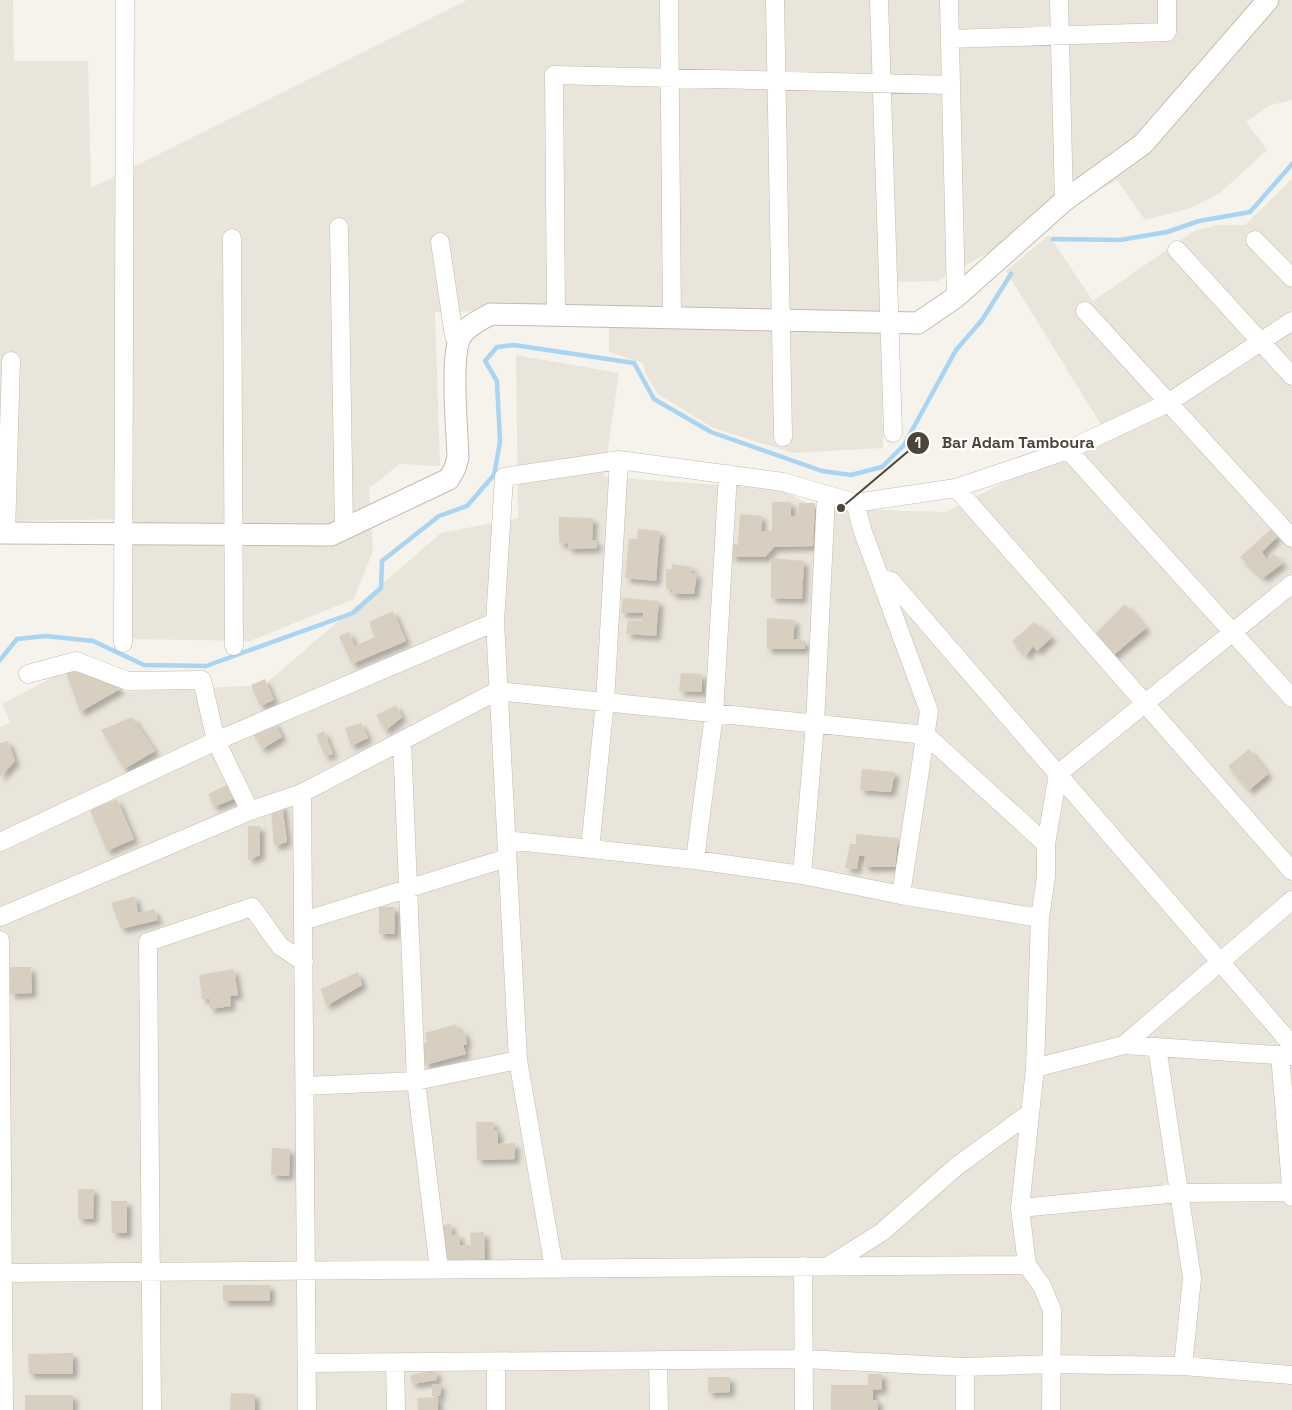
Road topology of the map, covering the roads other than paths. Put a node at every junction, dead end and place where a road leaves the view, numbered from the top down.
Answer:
1 (125, 0) edge
2 (669, 0) edge
3 (775, 0) edge
4 (880, 0) edge
5 (950, 0) edge
6 (1059, 0) edge
7 (1167, 0) edge
8 (1268, 0) edge
9 (1060, 35) junction
10 (950, 39) junction
11 (670, 78) junction
12 (777, 80) junction
13 (882, 83) junction
14 (951, 85) junction
15 (1064, 201) junction
16 (339, 227) dead end
17 (232, 238) dead end
18 (1255, 240) dead end
19 (440, 242) dead end
20 (1177, 250) dead end
21 (1292, 278) edge
22 (956, 297) junction
23 (1085, 311) dead end
24 (556, 315) junction
25 (672, 318) junction
26 (781, 320) junction
27 (1292, 321) edge
28 (889, 322) junction
29 (459, 340) junction
30 (1261, 342) junction
31 (12, 361) dead end
32 (1292, 376) edge
33 (1168, 402) junction
34 (893, 433) dead end
35 (783, 436) dead end
36 (1068, 450) junction
37 (620, 460) junction
38 (728, 474) junction
39 (956, 488) junction
40 (826, 496) junction
41 (855, 503) junction
42 (344, 528) junction
43 (3, 533) edge
44 (123, 534) junction
45 (234, 534) junction
46 (1292, 538) edge
47 (880, 578) junction
48 (1292, 584) edge
49 (495, 622) junction
50 (1233, 633) junction
51 (123, 643) dead end
52 (234, 646) dead end
53 (28, 674) dead end
54 (497, 691) junction
55 (1292, 698) edge
56 (605, 702) junction
57 (1144, 703) junction
58 (714, 714) junction
59 (815, 724) junction
60 (926, 735) junction
61 (216, 741) junction
62 (402, 741) junction
63 (1058, 774) junction
64 (302, 792) junction
65 (250, 811) junction
66 (506, 840) junction
67 (0, 842) edge
68 (1046, 844) junction
69 (590, 849) junction
70 (507, 858) junction
71 (696, 860) junction
72 (1292, 871) edge
73 (802, 875) junction
74 (408, 888) junction
75 (902, 895) junction
76 (1292, 900) edge
77 (0, 917) edge
78 (1040, 918) junction
79 (303, 921) junction
80 (0, 940) edge
81 (304, 962) junction
82 (1220, 962) junction
83 (0, 1015) edge
84 (1124, 1045) junction
85 (1157, 1047) junction
86 (1288, 1052) edge
87 (518, 1060) junction
88 (1035, 1068) junction
89 (416, 1082) junction
90 (304, 1086) junction
91 (1030, 1113) junction
92 (1292, 1192) edge
93 (1179, 1193) junction
94 (1292, 1197) edge
95 (1020, 1208) junction
96 (1027, 1265) junction
97 (803, 1266) junction
98 (828, 1266) junction
99 (554, 1268) junction
100 (439, 1269) junction
101 (306, 1270) junction
102 (150, 1271) junction
103 (1, 1273) edge
104 (804, 1360) junction
105 (658, 1361) junction
106 (496, 1362) junction
107 (307, 1363) junction
108 (396, 1363) junction
109 (1051, 1364) junction
110 (1183, 1366) junction
111 (965, 1367) junction
112 (1292, 1375) edge
113 (4, 1410) edge
114 (152, 1410) edge
115 (307, 1410) edge
116 (396, 1410) edge
117 (496, 1410) edge
118 (659, 1410) edge
119 (804, 1410) edge
120 (965, 1410) edge
121 (1051, 1410) edge

1 - 44 street
2 - 11 street
3 - 12 street
4 - 13 street
5 - 10 street
6 - 9 street
7 - 9 street
8 - 15 street
9 - 10 street
9 - 15 street
10 - 14 street
11 - 12 street
11 - 24 street
11 - 25 street
12 - 13 street
12 - 26 street
13 - 14 street
13 - 28 street
14 - 22 street
15 - 22 street
16 - 42 street
17 - 45 street
18 - 21 street
19 - 29 street
20 - 30 street
22 - 28 street
23 - 33 street
24 - 25 street
24 - 29 street
25 - 26 street
26 - 28 street
26 - 35 street
27 - 30 street
28 - 34 street
29 - 42 street
30 - 32 street
30 - 33 street
31 - 43 street
33 - 36 street
33 - 46 street
36 - 39 street
36 - 50 street
37 - 38 street
37 - 49 street
37 - 56 street
38 - 40 street
38 - 58 street
39 - 41 street
39 - 57 street
40 - 41 street
40 - 59 street
41 - 47 street
42 - 45 street
43 - 44 street
44 - 45 street
44 - 51 street
45 - 52 street
47 - 60 street
47 - 63 street
48 - 50 street
49 - 54 street
49 - 61 street
50 - 55 street
50 - 57 street
53 - 61 street
54 - 56 street
54 - 62 street
54 - 66 street
56 - 58 street
56 - 69 street
57 - 63 street
57 - 72 street
58 - 59 street
58 - 71 street
59 - 60 street
59 - 73 street
60 - 68 street
60 - 75 street
61 - 65 street
61 - 67 street
62 - 64 street
62 - 74 street
63 - 68 street
63 - 82 street
64 - 65 street
64 - 79 street
65 - 77 street
66 - 69 street
66 - 70 street
68 - 78 street
69 - 71 street
70 - 74 street
70 - 87 street
71 - 73 street
73 - 75 street
74 - 79 street
74 - 89 street
75 - 78 street
76 - 82 street
78 - 88 street
79 - 81 street
80 - 83 street
81 - 90 street
81 - 102 street
82 - 84 street
82 - 86 street
83 - 103 street
84 - 85 street
84 - 88 street
85 - 86 street
85 - 93 street
86 - 92 street
87 - 89 street
87 - 99 street
88 - 91 street
89 - 90 street
89 - 100 street
90 - 101 street
91 - 95 street
91 - 98 street
92 - 93 street
92 - 94 street
93 - 95 street
93 - 110 street
95 - 96 street
96 - 98 street
96 - 109 street
97 - 98 street
97 - 99 street
97 - 104 street
99 - 100 street
100 - 101 street
101 - 102 street
101 - 107 street
102 - 103 street
102 - 114 street
103 - 113 street
104 - 105 street
104 - 111 street
104 - 119 street
105 - 106 street
105 - 118 street
106 - 108 street
106 - 117 street
107 - 108 street
107 - 115 street
108 - 116 street
109 - 110 street
109 - 111 street
109 - 121 street
110 - 112 street
111 - 120 street

